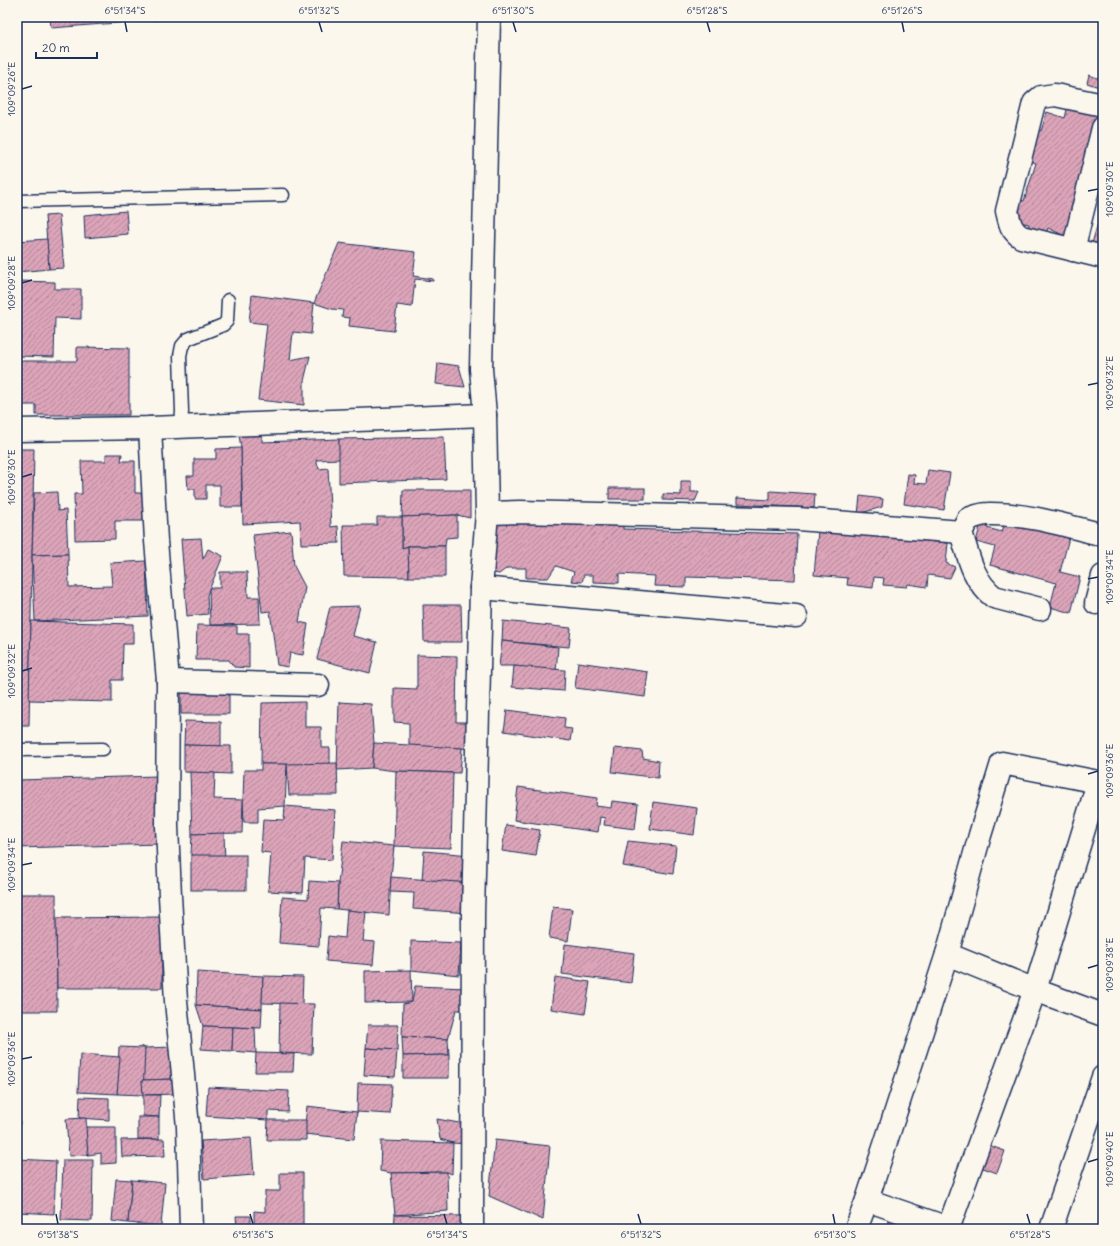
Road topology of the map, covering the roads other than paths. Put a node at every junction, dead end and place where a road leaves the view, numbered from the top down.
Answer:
1 (489, 17) edge
2 (1103, 106) edge
3 (1103, 128) edge
4 (283, 195) dead end
5 (17, 201) edge
6 (1073, 250) junction
7 (1103, 257) edge
8 (228, 300) dead end
9 (485, 415) junction
10 (181, 426) junction
11 (150, 428) junction
12 (17, 430) edge
13 (488, 513) junction
14 (961, 532) junction
15 (1103, 535) edge
16 (1103, 576) edge
17 (482, 588) junction
18 (1096, 603) dead end
19 (1040, 609) dead end
20 (796, 616) dead end
21 (168, 681) junction
22 (318, 685) dead end
23 (103, 749) dead end
24 (17, 750) edge
25 (1100, 783) edge
26 (947, 954) junction
27 (1035, 990) junction
28 (1103, 1015) edge
29 (1103, 1077) edge
30 (867, 1200) junction
31 (191, 1229) edge
32 (472, 1229) edge
33 (856, 1229) edge
34 (949, 1229) edge
35 (1051, 1229) edge

1 - 9 street
2 - 6 street
3 - 6 street
4 - 5 lane
6 - 7 street
8 - 10 lane
9 - 10 street
9 - 13 street
10 - 11 street
11 - 12 street
11 - 21 street
13 - 14 street
13 - 17 street
14 - 15 street
14 - 19 street
16 - 18 street
17 - 20 street
17 - 32 street
21 - 22 street
21 - 31 street
23 - 24 lane
25 - 26 street
25 - 27 street
26 - 27 street
26 - 30 street
27 - 28 street
27 - 34 street
29 - 35 street
30 - 33 street
30 - 34 street

